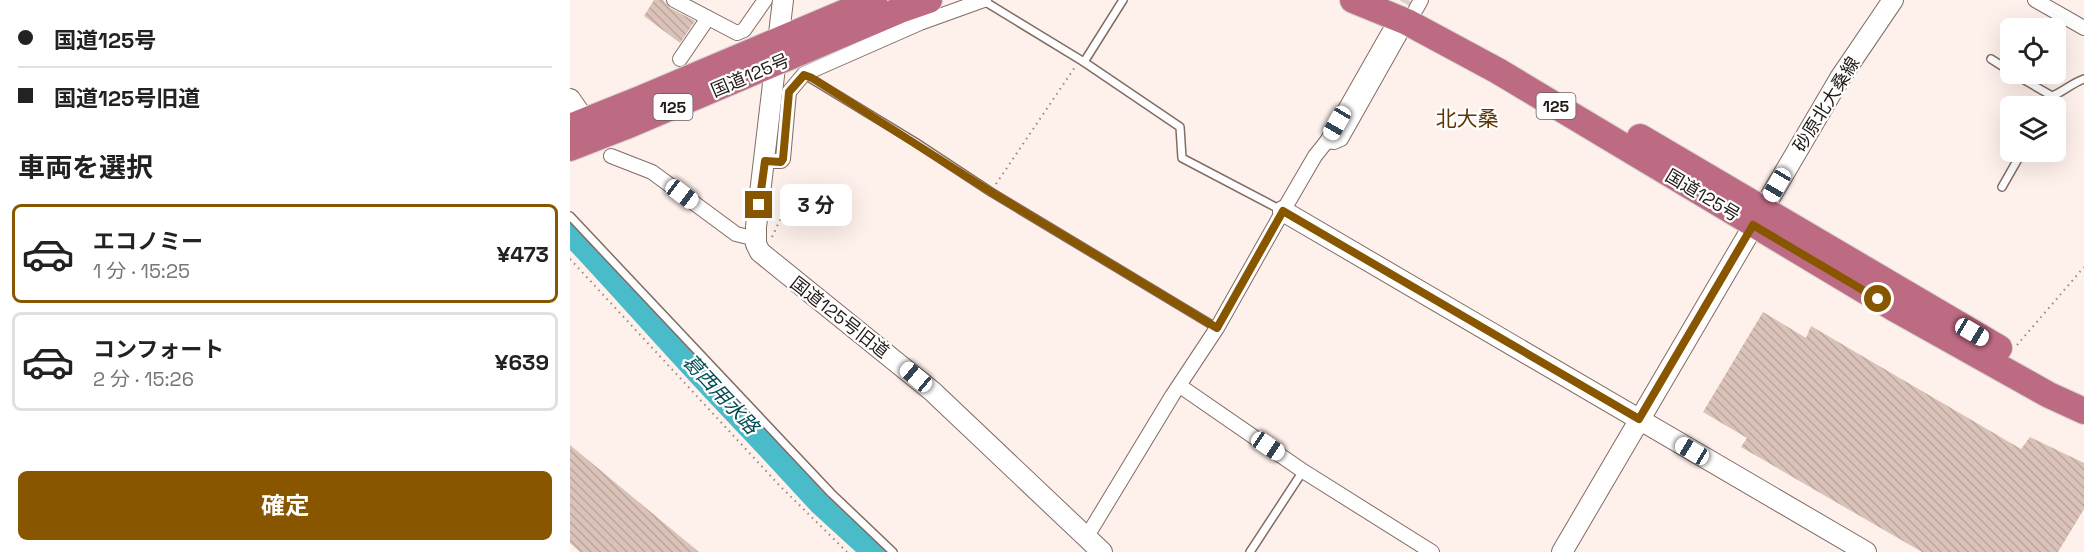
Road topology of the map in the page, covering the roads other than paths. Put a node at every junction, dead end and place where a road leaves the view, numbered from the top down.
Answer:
1 (674, 0) edge
2 (765, 0) edge
3 (783, 0) edge
4 (874, 0) edge
5 (929, 0) edge
6 (1123, 0) edge
7 (1353, 0) edge
8 (1893, 0) edge
9 (2035, 0) edge
10 (984, 1) edge
11 (1406, 13) edge
12 (2061, 15) junction
13 (708, 18) junction
14 (2059, 18) edge
15 (2084, 28) edge
16 (777, 52) junction
17 (680, 59) dead end
18 (1991, 59) dead end
19 (1082, 61) junction
20 (2000, 65) edge
21 (804, 75) junction
22 (2084, 79) edge
23 (2036, 84) edge
24 (2052, 96) joint
25 (570, 99) edge
26 (578, 124) edge
27 (1327, 141) junction
28 (570, 148) edge
29 (611, 156) dead end
30 (765, 161) junction
31 (2016, 162) edge
32 (2002, 187) dead end
33 (1283, 211) junction
34 (570, 216) edge
35 (1758, 217) junction
36 (762, 242) junction
37 (1217, 328) junction
38 (1180, 386) junction
39 (2084, 392) edge
40 (2084, 411) edge
41 (1639, 419) junction
42 (1303, 471) junction
43 (1085, 536) junction
44 (892, 552) edge
45 (1102, 552) edge
46 (1250, 552) edge
47 (1432, 552) edge
48 (1562, 552) edge
49 (1866, 552) edge

1 - 13 street
2 - 13 street
3 - 16 street
4 - 16 highway, 国道125号 / 125
5 - 16 highway, 国道125号 / 125
6 - 19 lane
7 - 11 highway, 国道125号 / 125
8 - 35 street, 砂原北大桑線
9 - 12 street
10 - 19 lane
10 - 21 street
11 - 27 street
11 - 27 street
11 - 35 highway, 国道125号 / 125
12 - 14 lane
12 - 15 street
13 - 17 street
16 - 26 highway, 国道125号 / 125
16 - 28 highway, 国道125号 / 125
16 - 30 street
18 - 20 lane
19 - 33 lane
21 - 30 street
21 - 37 lane
22 - 24 lane
23 - 24 lane
25 - 26 street
27 - 33 street
29 - 36 street
30 - 36 street
31 - 32 lane
33 - 37 street
33 - 41 street
34 - 44 lane
35 - 39 highway, 国道125号 / 125
35 - 40 highway, 国道125号 / 125
35 - 41 street, 砂原北大桑線
36 - 43 street, 国道125号旧道
37 - 38 street
38 - 42 street
38 - 43 street
41 - 48 street, 砂原北大桑線
41 - 49 street
42 - 46 lane
42 - 47 street
43 - 45 street, 国道125号旧道

